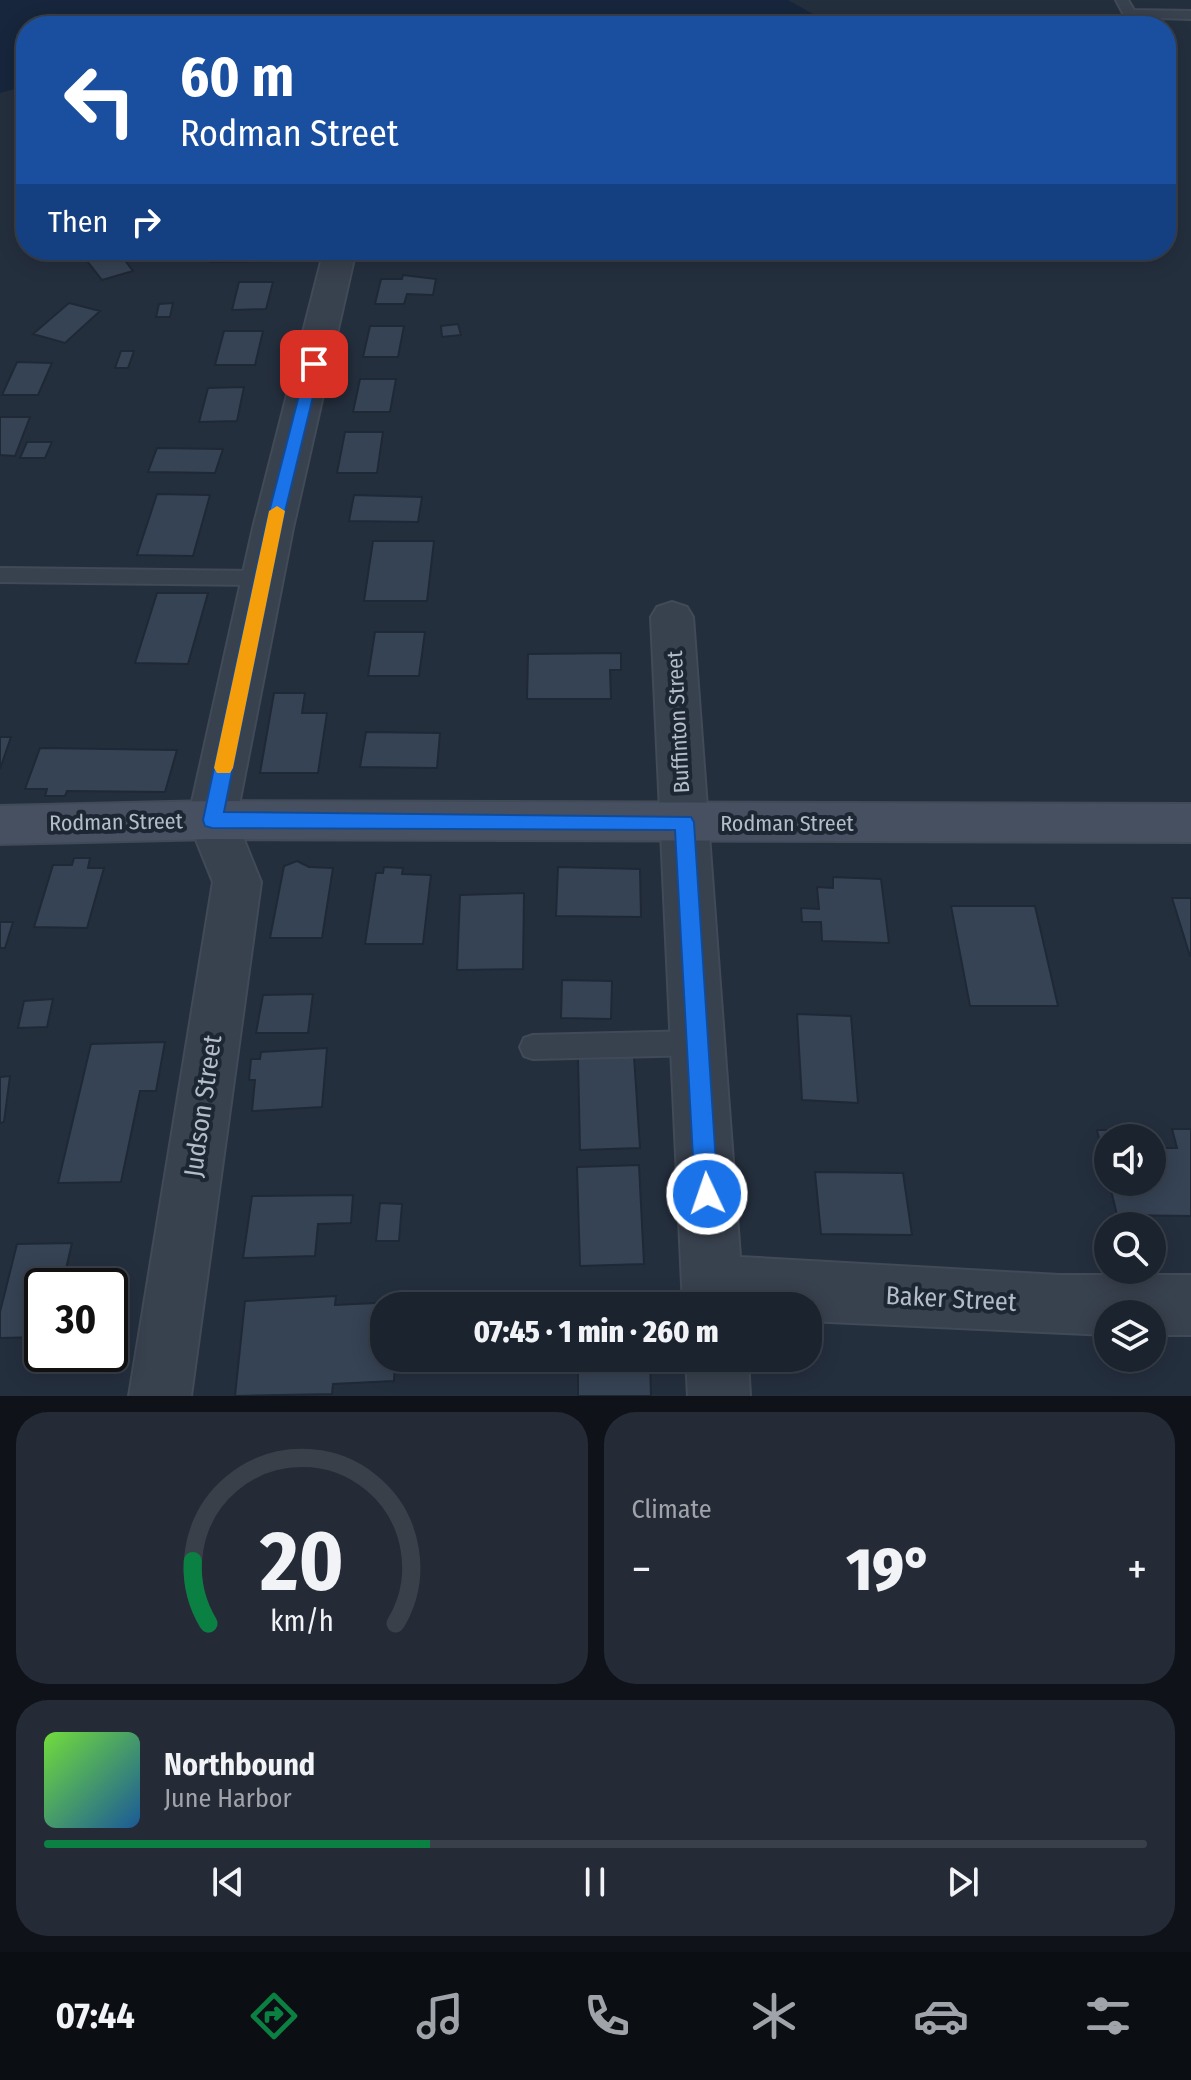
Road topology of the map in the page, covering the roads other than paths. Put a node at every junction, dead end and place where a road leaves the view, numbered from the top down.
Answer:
1 (1122, 0) edge
2 (1191, 15) edge
3 (338, 260) edge
4 (0, 575) edge
5 (262, 578) junction
6 (672, 617) dead end
7 (212, 820) junction
8 (684, 822) junction
9 (1191, 823) edge
10 (0, 825) edge
11 (698, 1043) junction
12 (533, 1047) dead end
13 (713, 1292) edge
14 (822, 1299) edge
15 (1191, 1305) edge
16 (718, 1372) edge
17 (160, 1396) edge
18 (719, 1396) edge

1 - 2 lane
3 - 5 street
4 - 5 lane
5 - 7 street
6 - 8 street, Buffinton Street
7 - 8 main road, Rodman Street
7 - 10 main road, Rodman Street
7 - 17 street, Judson Street
8 - 9 main road, Rodman Street
8 - 11 street, Buffinton Street
11 - 12 lane
11 - 13 street, Buffinton Street
14 - 15 street, Baker Street
16 - 18 street

